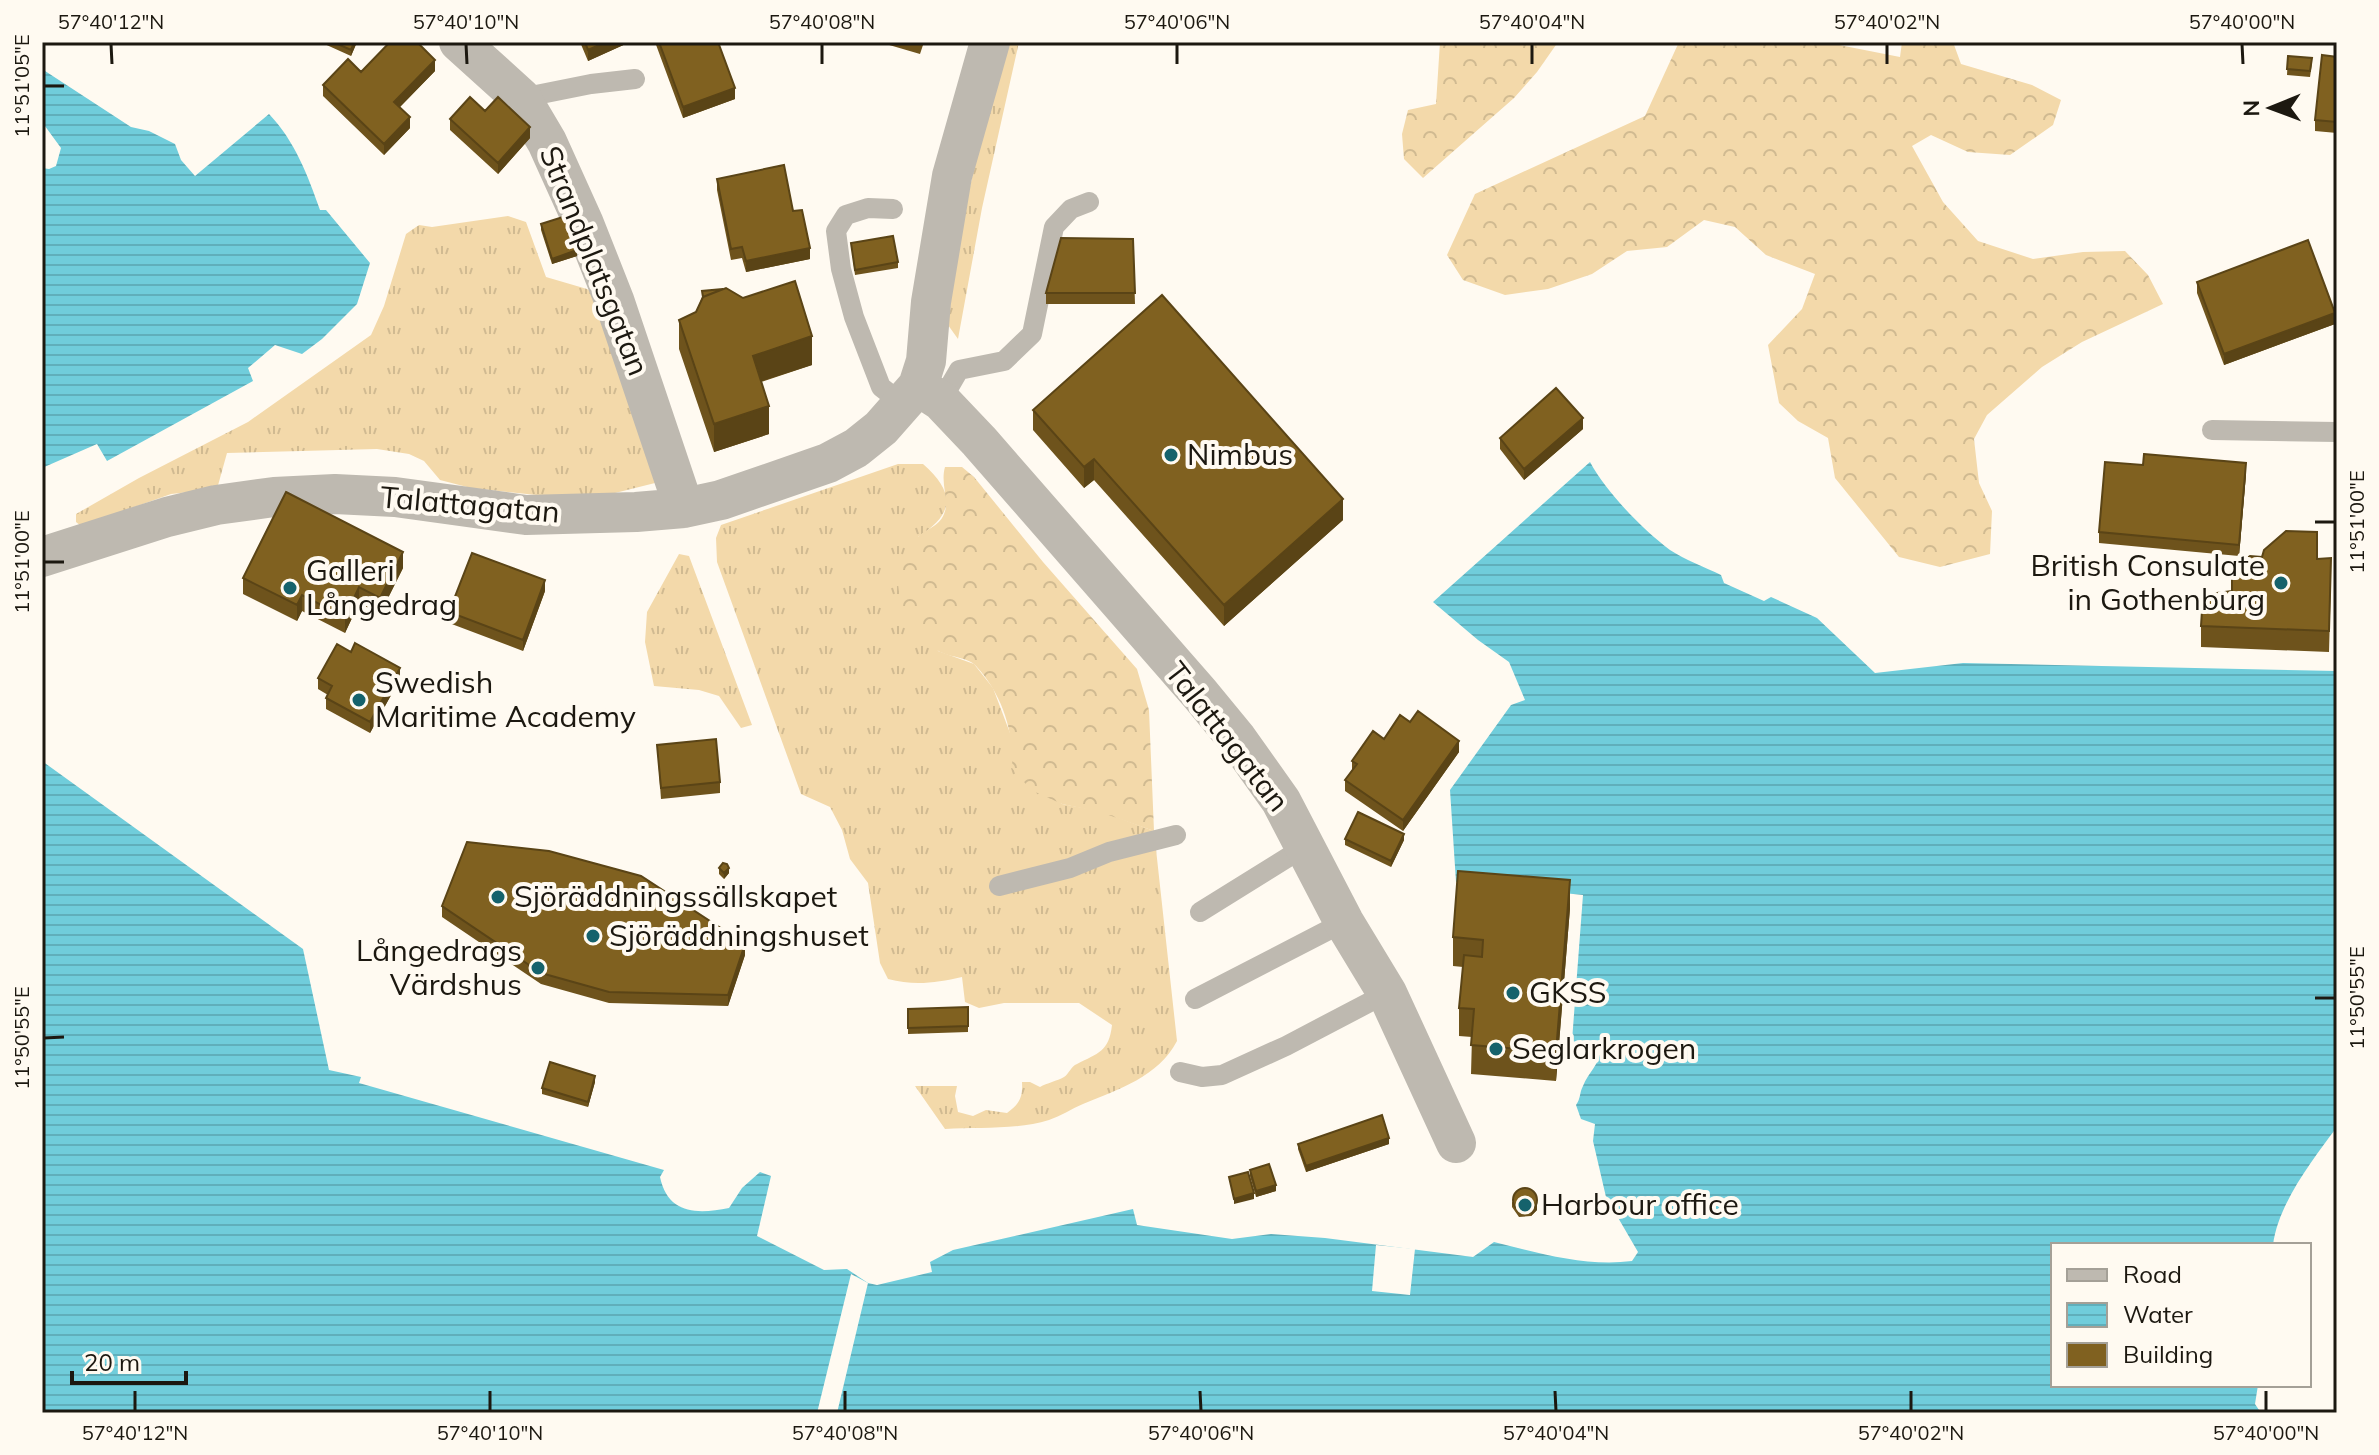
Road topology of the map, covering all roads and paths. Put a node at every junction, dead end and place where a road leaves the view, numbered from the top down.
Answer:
1 (459, 42) edge
2 (990, 42) edge
3 (635, 79) dead end
4 (521, 98) junction
5 (1089, 202) dead end
6 (893, 209) dead end
7 (921, 397) junction
8 (2212, 430) dead end
9 (2337, 432) edge
10 (684, 508) junction
11 (42, 557) edge
12 (1176, 835) dead end
13 (1306, 846) junction
14 (999, 886) dead end
15 (1200, 912) dead end
16 (1344, 922) junction
17 (1387, 993) junction
18 (1195, 999) dead end
19 (1180, 1072) dead end
20 (1456, 1143) dead end

1 - 4 street, Strandplatsgatan
2 - 7 street
3 - 4 lane
4 - 10 street, Strandplatsgatan
5 - 7 lane
6 - 7 lane
7 - 10 street, Talattagatan
7 - 13 street, Talattagatan
8 - 9 lane
10 - 11 street, Talattagatan
12 - 14 lane
13 - 15 lane
13 - 16 street, Talattagatan
16 - 17 street, Talattagatan
16 - 18 lane
17 - 19 lane
17 - 20 street, Talattagatan

